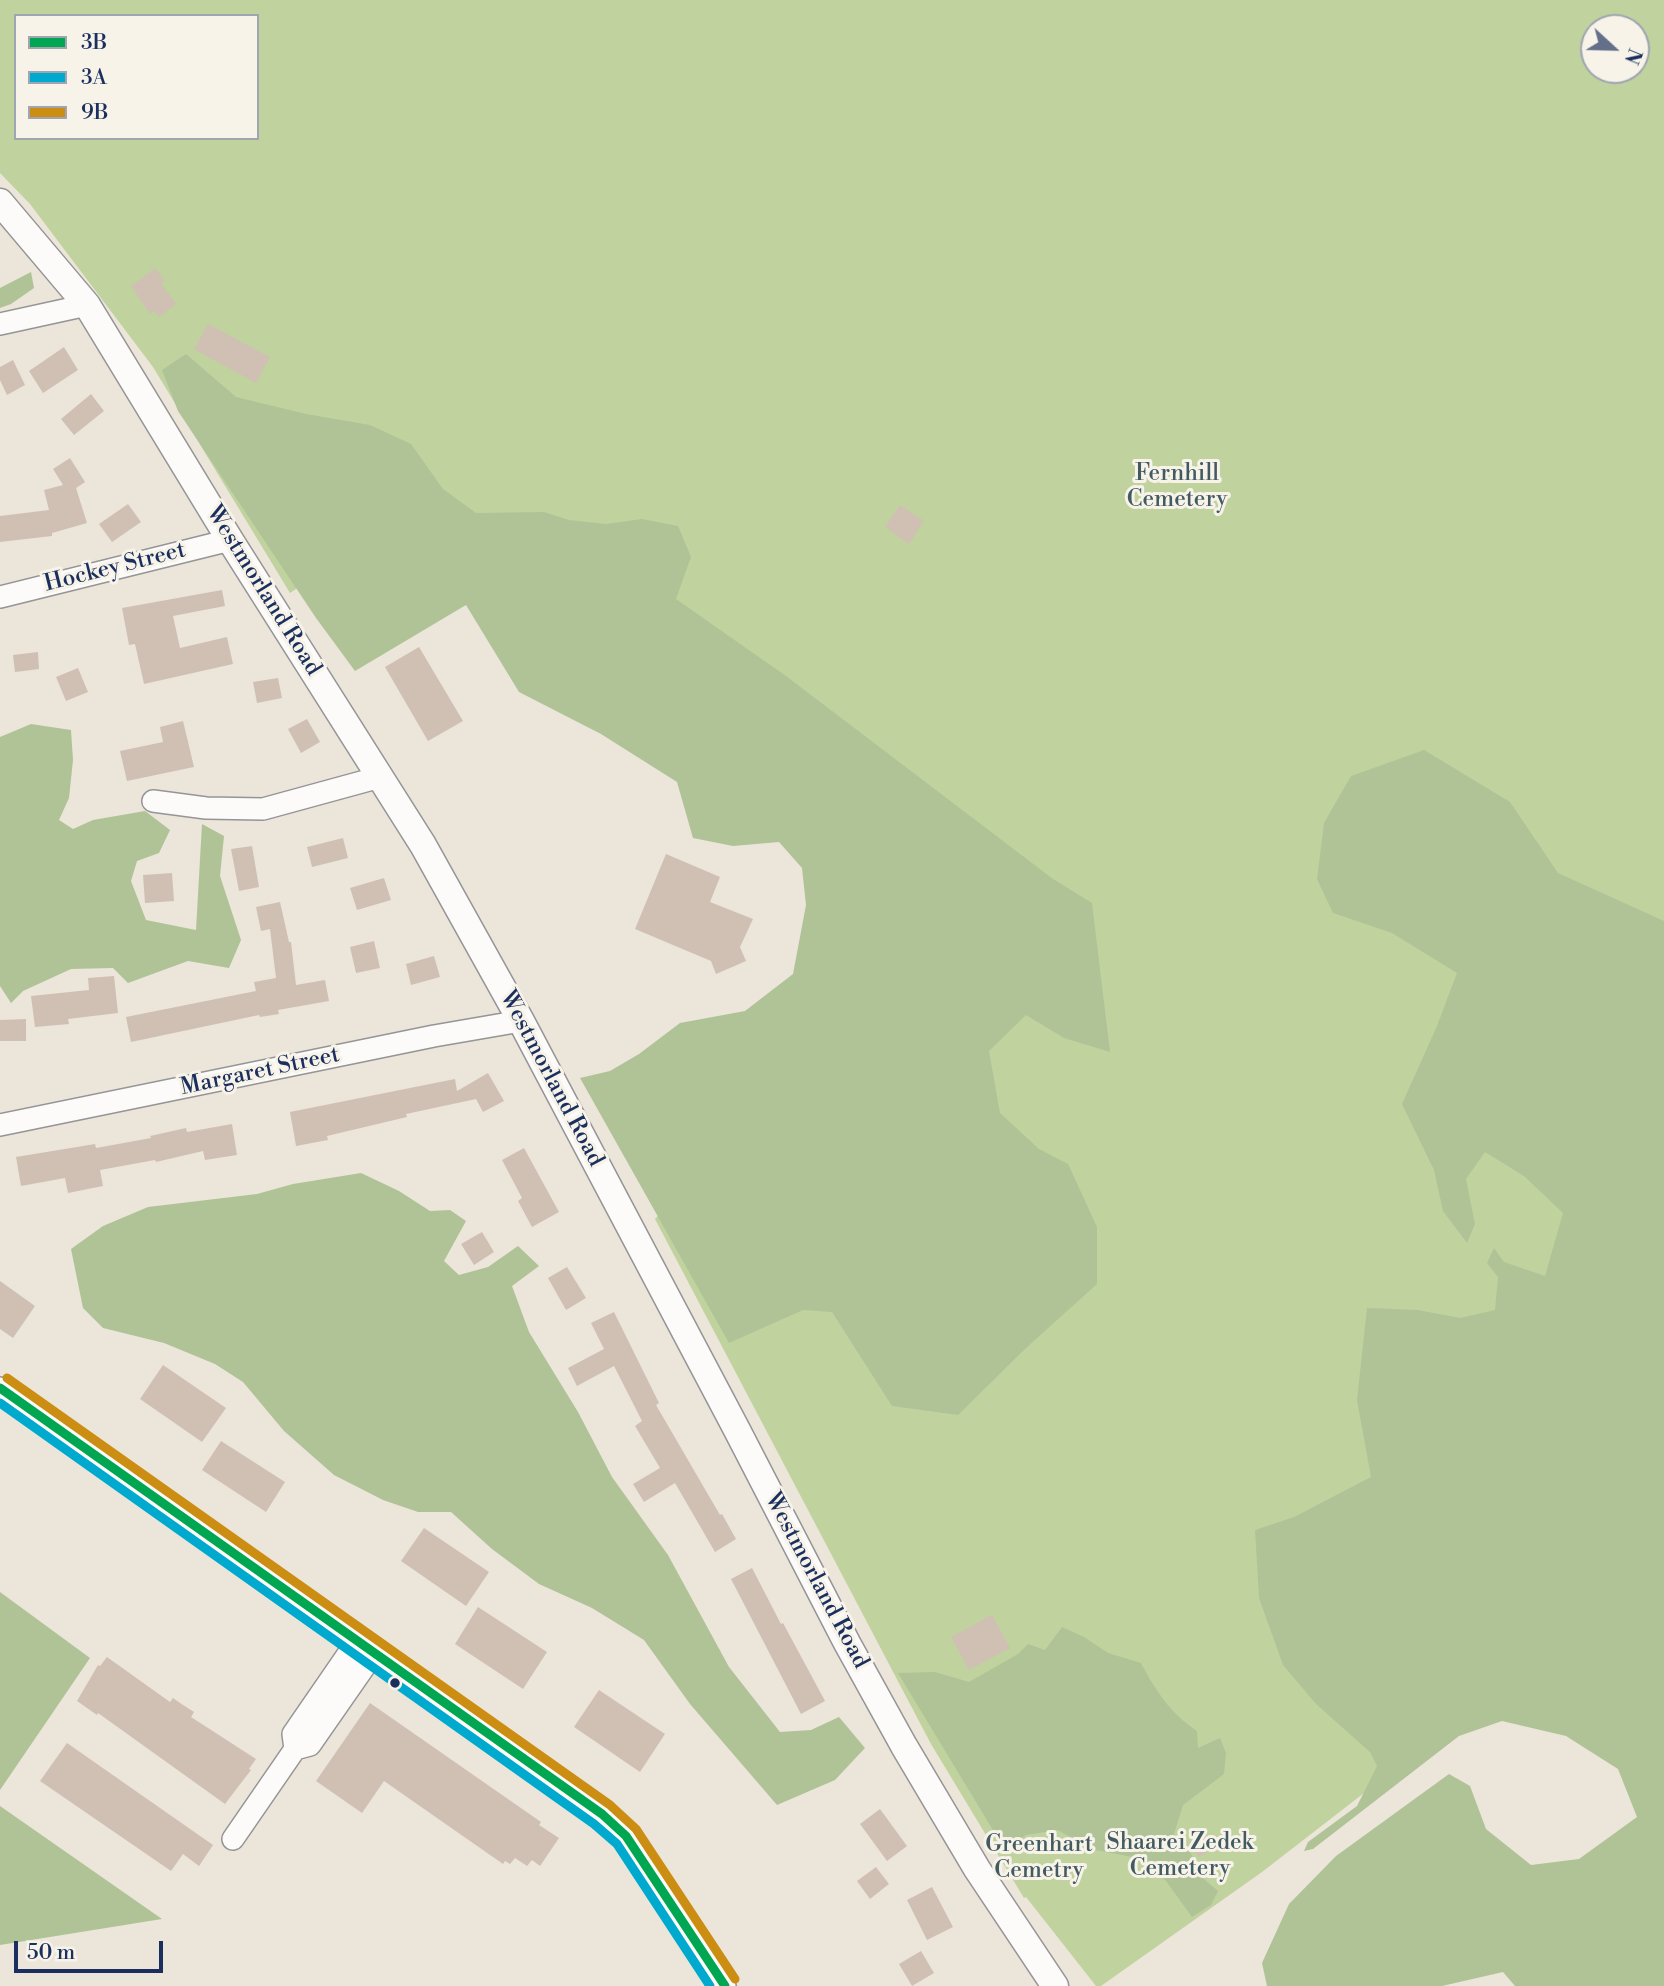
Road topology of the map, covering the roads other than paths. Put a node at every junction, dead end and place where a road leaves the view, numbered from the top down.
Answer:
1 (0, 202) edge
2 (87, 305) junction
3 (0, 324) edge
4 (230, 540) junction
5 (0, 597) edge
6 (380, 777) junction
7 (153, 801) dead end
8 (521, 1021) junction
9 (0, 1125) edge
10 (0, 1388) edge
11 (365, 1647) junction
12 (233, 1839) dead end
13 (725, 1986) edge
14 (1055, 1986) edge

1 - 2 street, Westmorland Road
2 - 3 street
2 - 4 street, Westmorland Road
4 - 5 street, Hockey Street
4 - 6 street, Westmorland Road
6 - 7 street
6 - 8 street, Westmorland Road
8 - 9 street, Margaret Street
8 - 14 street, Westmorland Road
10 - 11 street
11 - 12 street
11 - 13 street

